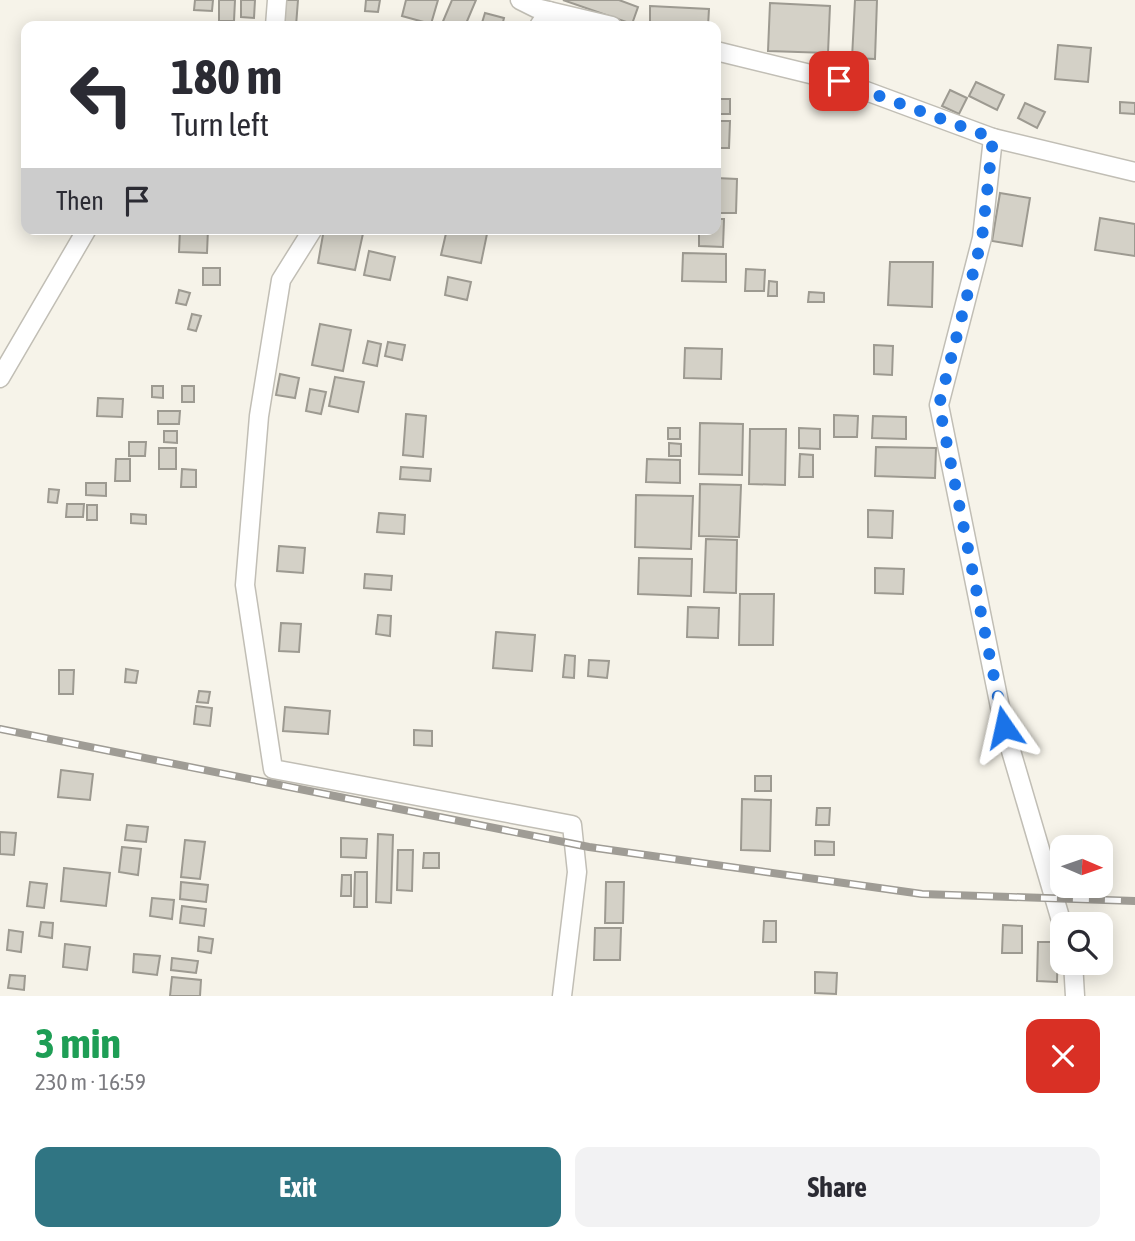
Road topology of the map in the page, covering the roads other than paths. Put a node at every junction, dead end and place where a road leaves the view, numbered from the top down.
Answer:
1 (277, 0) edge
2 (536, 11) edge
3 (275, 21) edge
4 (587, 21) edge
5 (721, 52) edge
6 (993, 138) junction
7 (1135, 172) edge
8 (83, 235) edge
9 (309, 235) edge
10 (0, 378) edge
11 (1058, 912) edge
12 (1074, 975) edge
13 (562, 996) edge
14 (1075, 996) edge

1 - 3 street
2 - 4 street
5 - 6 street
6 - 7 street
6 - 11 street
8 - 10 street
9 - 13 street
12 - 14 street

